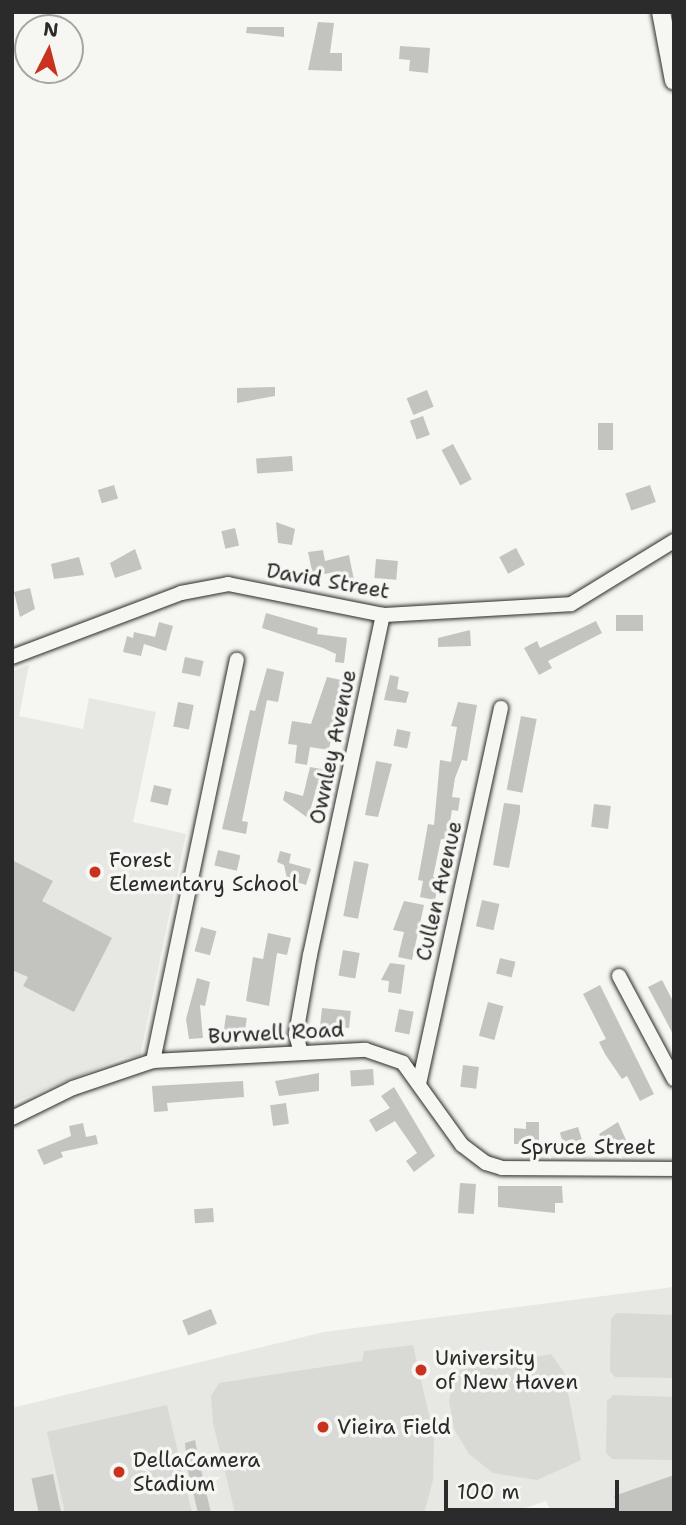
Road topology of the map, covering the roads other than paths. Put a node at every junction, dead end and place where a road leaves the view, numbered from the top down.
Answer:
1 (661, 12) edge
2 (674, 81) edge
3 (674, 541) edge
4 (383, 615) junction
5 (12, 657) edge
6 (237, 660) dead end
7 (500, 708) dead end
8 (619, 976) dead end
9 (301, 1053) junction
10 (153, 1061) junction
11 (674, 1079) edge
12 (419, 1084) junction
13 (12, 1118) edge
14 (502, 1168) joint
15 (674, 1169) edge

1 - 2 main road
3 - 4 street, David Street
4 - 5 street, David Street
4 - 9 street, Ownley Avenue
6 - 10 street
7 - 12 street, Cullen Avenue
8 - 11 street
9 - 10 street, Burwell Road
9 - 12 street, Burwell Road
10 - 13 street, Burwell Road
12 - 14 street, Burwell Road
14 - 15 street, Spruce Street

